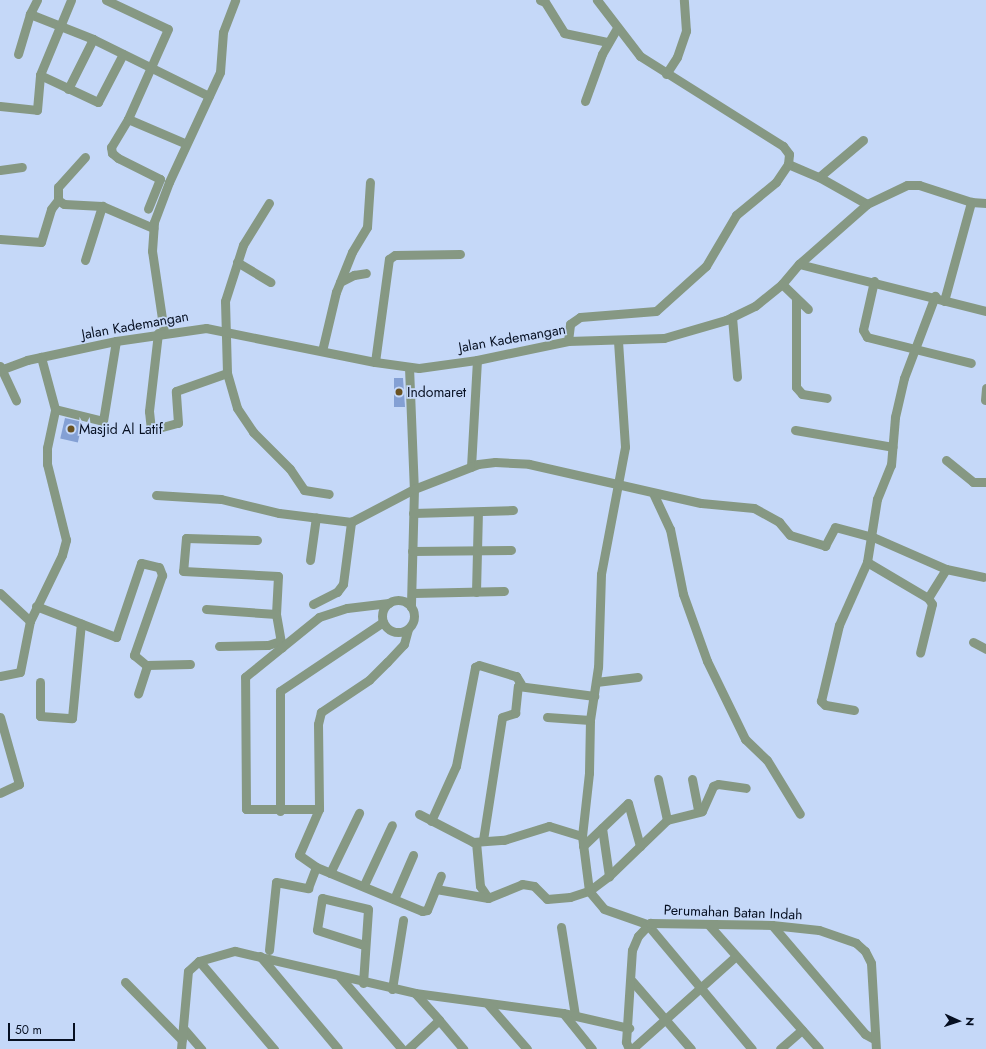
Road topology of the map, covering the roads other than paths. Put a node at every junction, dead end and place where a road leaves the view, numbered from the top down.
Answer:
1 (36, 0) edge
2 (71, 0) edge
3 (106, 0) edge
4 (235, 0) edge
5 (540, 0) edge
6 (597, 0) edge
7 (684, 0) edge
8 (30, 14) junction
9 (59, 26) junction
10 (617, 28) junction
11 (93, 39) junction
12 (608, 42) junction
13 (18, 54) dead end
14 (122, 54) junction
15 (151, 67) junction
16 (666, 74) junction
17 (40, 75) junction
18 (68, 89) junction
19 (209, 96) junction
20 (585, 101) dead end
21 (0, 106) edge
22 (128, 119) junction
23 (863, 140) dead end
24 (182, 142) dead end
25 (85, 158) dead end
26 (788, 164) junction
27 (22, 167) dead end
28 (0, 170) edge
29 (819, 177) junction
30 (370, 182) dead end
31 (58, 200) junction
32 (971, 202) junction
33 (269, 203) dead end
34 (986, 203) edge
35 (867, 204) junction
36 (102, 206) junction
37 (148, 209) dead end
38 (153, 228) junction
39 (0, 239) edge
40 (460, 254) dead end
41 (84, 260) dead end
42 (237, 262) junction
43 (799, 264) junction
44 (366, 273) dead end
45 (874, 280) junction
46 (270, 282) dead end
47 (340, 282) junction
48 (782, 284) junction
49 (935, 296) junction
50 (796, 300) junction
51 (944, 301) junction
52 (808, 309) dead end
53 (986, 311) edge
54 (732, 317) junction
55 (228, 330) junction
56 (161, 332) junction
57 (116, 340) junction
58 (568, 341) junction
59 (618, 341) junction
60 (916, 349) junction
61 (322, 351) junction
62 (41, 356) junction
63 (477, 360) junction
64 (375, 362) junction
65 (972, 363) dead end
66 (410, 367) junction
67 (1, 368) edge
68 (227, 373) junction
69 (737, 377) dead end
70 (986, 388) edge
71 (828, 398) dead end
72 (16, 400) dead end
73 (985, 400) dead end
74 (55, 409) junction
75 (795, 430) dead end
76 (893, 447) junction
77 (946, 460) dead end
78 (471, 467) junction
79 (986, 482) edge
80 (620, 484) junction
81 (414, 489) junction
82 (653, 493) junction
83 (329, 494) dead end
84 (156, 495) dead end
85 (513, 510) dead end
86 (478, 512) junction
87 (413, 514) junction
88 (316, 517) junction
89 (351, 522) junction
90 (873, 536) junction
91 (257, 540) dead end
92 (511, 550) dead end
93 (412, 551) junction
94 (477, 551) junction
95 (310, 560) dead end
96 (867, 562) junction
97 (946, 569) junction
98 (983, 577) dead end
99 (504, 591) dead end
100 (476, 592) junction
101 (0, 593) edge
102 (413, 593) junction
103 (928, 598) junction
104 (389, 602) junction
105 (313, 604) dead end
106 (36, 606) junction
107 (411, 607) junction
108 (206, 609) dead end
109 (276, 614) junction
110 (30, 621) junction
111 (383, 622) junction
112 (82, 623) junction
113 (408, 629) junction
114 (973, 642) dead end
115 (281, 644) junction
116 (219, 646) dead end
117 (986, 649) edge
118 (920, 653) dead end
119 (190, 664) dead end
120 (147, 665) junction
121 (0, 676) edge
122 (638, 677) dead end
123 (40, 682) dead end
124 (596, 682) junction
125 (521, 684) junction
126 (138, 694) dead end
127 (594, 696) junction
128 (854, 710) dead end
129 (0, 717) edge
130 (547, 717) dead end
131 (590, 720) junction
132 (658, 779) dead end
133 (692, 779) dead end
134 (746, 788) dead end
135 (0, 793) edge
136 (319, 809) junction
137 (280, 811) junction
138 (698, 811) junction
139 (359, 813) dead end
140 (419, 814) dead end
141 (800, 814) dead end
142 (667, 820) junction
143 (431, 821) junction
144 (392, 825) dead end
145 (602, 828) junction
146 (582, 836) junction
147 (480, 841) junction
148 (583, 846) junction
149 (640, 846) junction
150 (413, 855) dead end
151 (316, 867) junction
152 (330, 873) junction
153 (441, 876) dead end
154 (609, 876) junction
155 (364, 885) junction
156 (436, 889) junction
157 (592, 896) junction
158 (488, 898) junction
159 (394, 899) junction
160 (403, 920) dead end
161 (647, 924) junction
162 (708, 924) junction
163 (772, 925) junction
164 (561, 927) dead end
165 (364, 946) junction
166 (269, 950) dead end
167 (260, 956) junction
168 (735, 956) junction
169 (199, 962) junction
170 (340, 977) junction
171 (632, 981) junction
172 (125, 982) dead end
173 (363, 983) junction
174 (392, 988) junction
175 (702, 989) junction
176 (415, 993) junction
177 (487, 1003) junction
178 (563, 1013) junction
179 (575, 1015) junction
180 (439, 1020) junction
181 (666, 1020) junction
182 (183, 1028) junction
183 (629, 1028) junction
184 (802, 1030) junction
185 (874, 1039) junction
186 (182, 1045) edge
187 (629, 1048) edge
188 (201, 1049) edge
189 (274, 1049) edge
190 (338, 1049) edge
191 (402, 1049) edge
192 (408, 1049) edge
193 (463, 1049) edge
194 (527, 1049) edge
195 (592, 1049) edge
196 (691, 1049) edge
197 (752, 1049) edge
198 (780, 1049) edge
199 (819, 1049) edge
200 (876, 1049) edge

1 - 8 street
2 - 9 street
3 - 15 street
4 - 19 street
5 - 12 street
6 - 10 street
7 - 16 street
8 - 9 street
8 - 13 street
9 - 11 street
9 - 17 street
10 - 12 street
10 - 16 street
11 - 14 street
11 - 18 street
12 - 20 street
14 - 15 street
14 - 18 street
15 - 19 street
15 - 22 street
16 - 26 street
17 - 18 street
17 - 21 street
19 - 38 street
22 - 24 street
22 - 37 street
23 - 29 street
25 - 31 street
26 - 29 street
26 - 58 street
27 - 28 street
29 - 35 street
30 - 47 street
31 - 36 street
31 - 39 street
32 - 34 street, Jalan Kademangan
32 - 35 street, Jalan Kademangan
32 - 51 street
33 - 42 street
35 - 43 street, Jalan Kademangan
36 - 38 street
36 - 41 street
38 - 56 street
40 - 64 street
42 - 46 street
42 - 55 street
43 - 45 street
43 - 48 street, Jalan Kademangan
44 - 47 street
45 - 49 street
45 - 60 street
47 - 61 street
48 - 50 street
48 - 54 street, Jalan Kademangan
49 - 51 street
49 - 60 street
50 - 52 street
50 - 71 street
51 - 53 street
54 - 59 street, Jalan Kademangan
54 - 69 street
55 - 56 street, Jalan Kademangan
55 - 61 street, Jalan Kademangan
55 - 68 street
56 - 57 street, Jalan Kademangan
56 - 68 street
57 - 62 street, Jalan Kademangan
57 - 74 street
58 - 59 street, Jalan Kademangan
58 - 63 street, Jalan Kademangan
59 - 80 street
60 - 65 street
60 - 76 street
61 - 64 street, Jalan Kademangan
62 - 67 street, Jalan Kademangan
62 - 74 street
63 - 66 street, Jalan Kademangan
63 - 78 street
64 - 66 street, Jalan Kademangan
66 - 81 street
67 - 72 street
68 - 83 street
70 - 73 street
74 - 106 street
75 - 76 street
76 - 90 street
77 - 79 street
78 - 80 street
78 - 81 street
80 - 82 street
80 - 124 street
81 - 87 street
81 - 89 street
82 - 90 street
82 - 141 street
84 - 88 street
85 - 86 street
86 - 87 street
86 - 94 street
87 - 93 street
88 - 89 street
88 - 95 street
89 - 105 street
90 - 96 street
90 - 97 street
91 - 109 street
92 - 94 street
93 - 94 street
93 - 102 street
94 - 100 street
96 - 103 street
96 - 128 street
97 - 98 street
97 - 103 street
99 - 100 street
100 - 102 street
101 - 110 street
102 - 107 street
103 - 118 street
104 - 107 street
104 - 111 street
104 - 115 street
106 - 110 street
106 - 112 street
107 - 113 street
108 - 109 street
109 - 115 street
110 - 121 street
111 - 113 street
111 - 137 street
112 - 120 street
112 - 123 street
113 - 136 street
114 - 117 street
115 - 116 street
115 - 137 street
119 - 120 street
120 - 126 street
122 - 124 street
124 - 127 street
125 - 127 street
125 - 143 street
125 - 147 street
127 - 131 street
129 - 135 street
130 - 131 street
131 - 146 street
132 - 142 street
133 - 138 street
134 - 138 street
136 - 137 street
136 - 151 street
138 - 142 street
139 - 152 street
140 - 143 street
142 - 149 street
143 - 147 street
144 - 155 street
145 - 148 street
145 - 149 street
145 - 154 street
146 - 147 street
146 - 148 street
147 - 158 street
148 - 157 street
149 - 154 street
150 - 159 street
151 - 152 street
151 - 166 street
152 - 155 street
153 - 156 street
154 - 157 street
155 - 159 street
156 - 158 street
156 - 159 street
157 - 158 street
157 - 161 street
160 - 174 street
161 - 162 street, Perumahan Batan Indah
161 - 171 street, Perumahan Batan Indah
161 - 175 street
162 - 163 street, Perumahan Batan Indah
162 - 168 street
163 - 185 street
163 - 185 street, Perumahan Batan Indah
164 - 179 street
165 - 165 street
165 - 173 street
167 - 169 street
167 - 170 street
167 - 190 street
168 - 175 street
168 - 184 street
169 - 182 street
169 - 189 street
170 - 173 street
170 - 191 street
171 - 181 street
171 - 183 street, Perumahan Batan Indah
172 - 186 street
173 - 174 street
174 - 176 street
175 - 181 street
175 - 197 street
176 - 177 street
176 - 180 street
177 - 178 street
177 - 194 street
178 - 179 street
178 - 195 street
179 - 183 street
180 - 192 street
180 - 193 street
181 - 187 street
181 - 196 street
182 - 186 street
182 - 188 street
183 - 187 street, Perumahan Batan Indah
184 - 198 street
184 - 199 street
185 - 200 street, Perumahan Batan Indah

